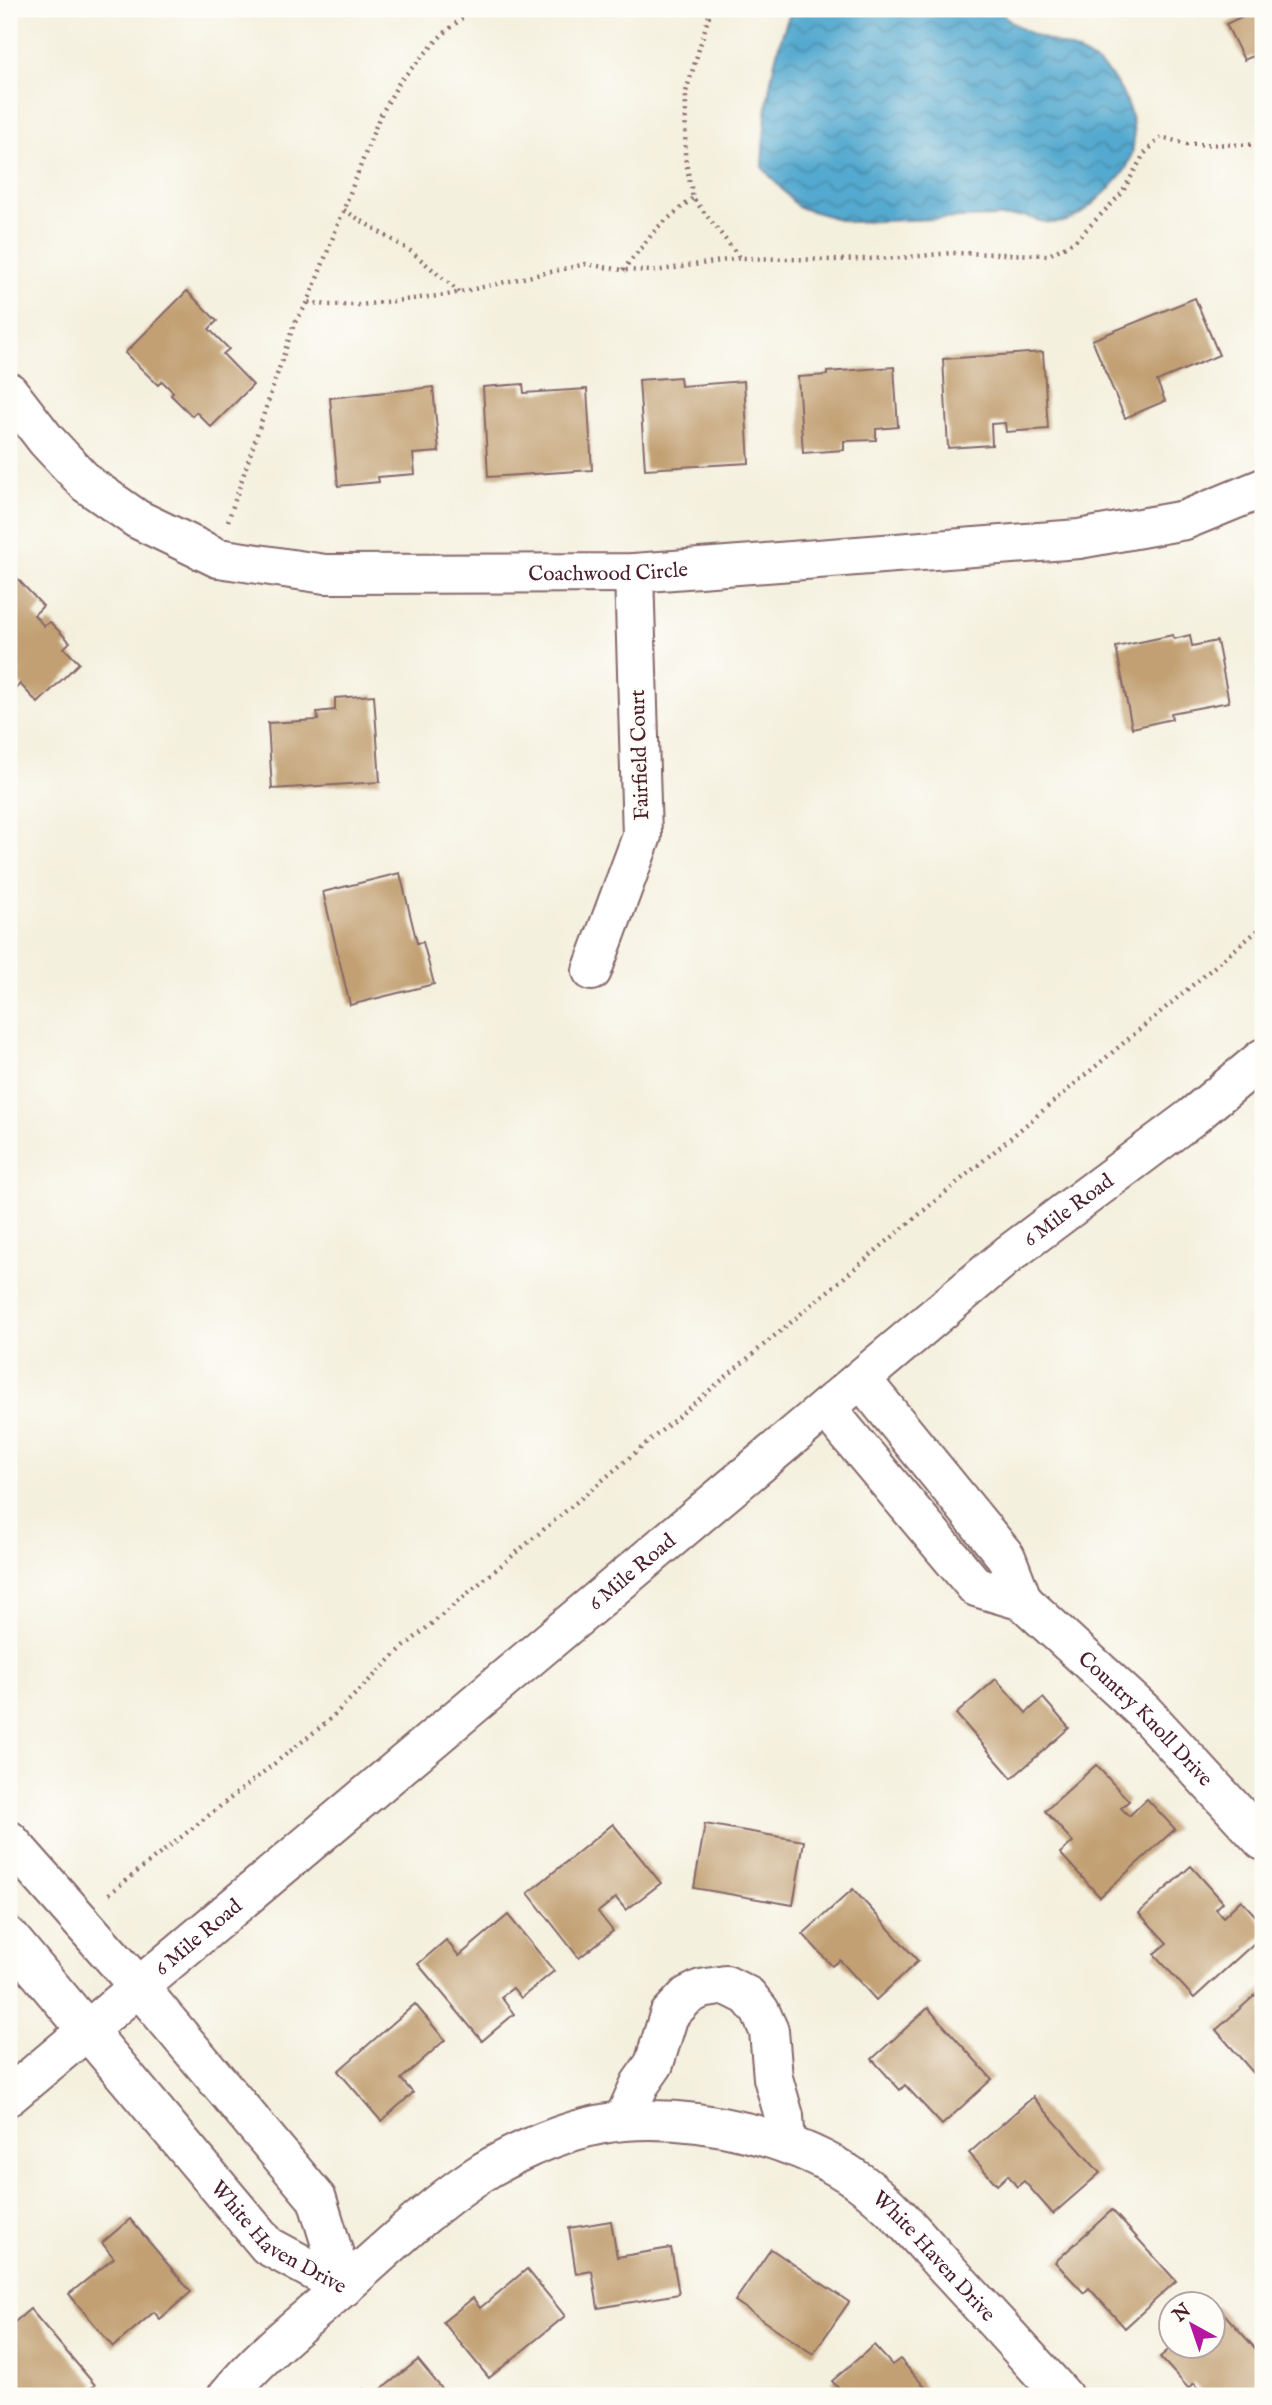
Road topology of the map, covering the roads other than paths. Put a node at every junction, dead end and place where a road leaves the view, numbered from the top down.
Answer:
1 (9, 393) edge
2 (1263, 488) edge
3 (634, 573) junction
4 (592, 971) dead end
5 (1263, 1058) edge
6 (862, 1379) junction
7 (827, 1408) junction
8 (1023, 1601) junction
9 (9, 1840) edge
10 (1263, 1840) edge
11 (9, 1937) edge
12 (139, 1987) junction
13 (86, 2032) junction
14 (9, 2096) edge
15 (623, 2121) junction
16 (786, 2144) junction
17 (344, 2287) junction
18 (228, 2396) edge
19 (1063, 2396) edge

1 - 3 street, Coachwood Circle
2 - 3 street, Coachwood Circle
3 - 4 street, Fairfield Court
5 - 6 street, 6 Mile Road
6 - 7 street, 6 Mile Road
6 - 8 street, Country Knoll Drive
7 - 8 street, Country Knoll Drive
7 - 12 street, 6 Mile Road
8 - 10 street, Country Knoll Drive
9 - 12 street, White Haven Drive
11 - 13 street, White Haven Drive
12 - 13 street, 6 Mile Road
12 - 17 street, White Haven Drive
13 - 14 street, 6 Mile Road
13 - 17 street, White Haven Drive
15 - 16 street, White Haven Drive
15 - 16 street
15 - 17 street, White Haven Drive
16 - 19 street, White Haven Drive
17 - 18 street, White Haven Drive

